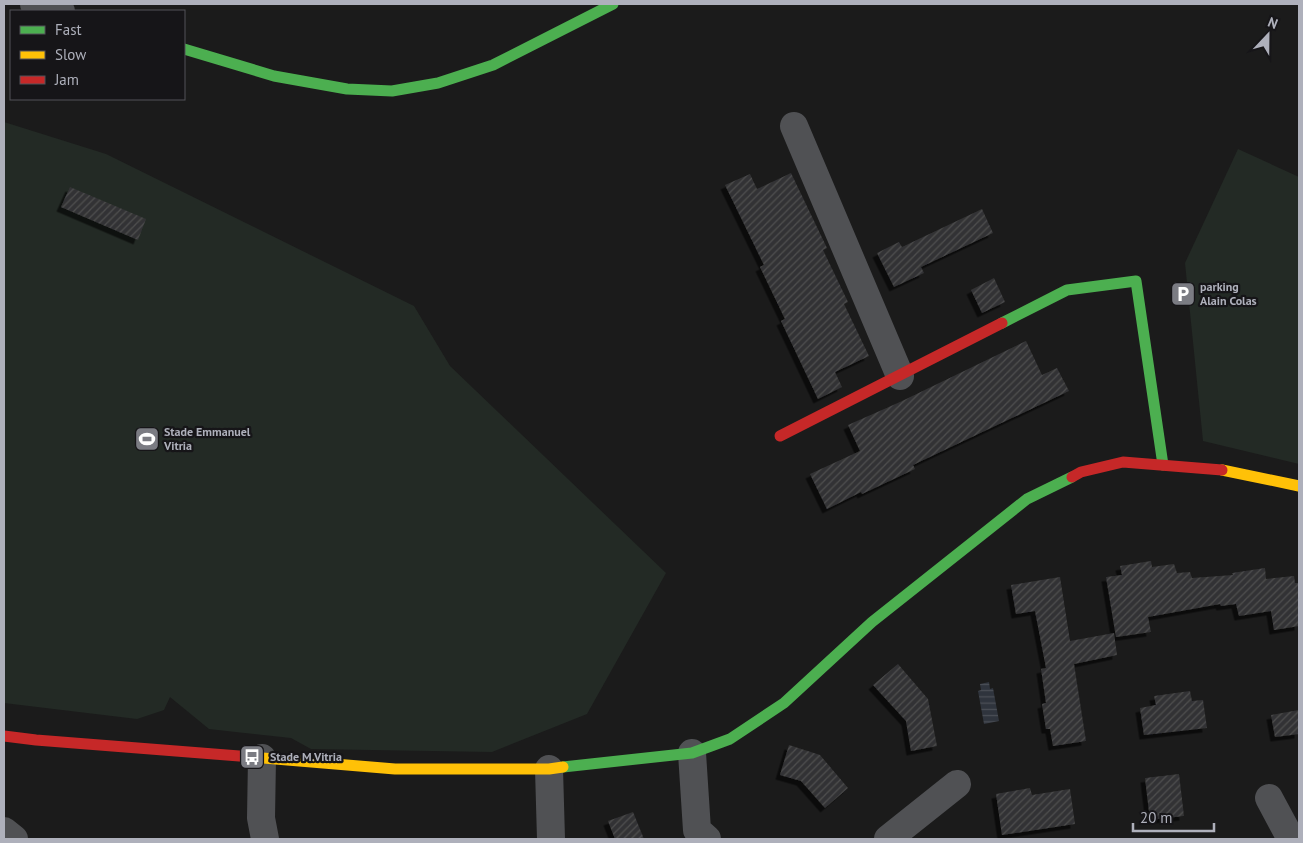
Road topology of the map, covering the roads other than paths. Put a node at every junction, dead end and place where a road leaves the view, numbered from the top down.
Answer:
1 (34, 4) edge
2 (613, 4) edge
3 (56, 10) edge
4 (185, 49) edge
5 (794, 126) dead end
6 (900, 376) junction
7 (780, 436) dead end
8 (1162, 464) junction
9 (1299, 486) edge
10 (4, 736) edge
11 (692, 753) junction
12 (262, 758) junction
13 (550, 769) junction
14 (957, 784) dead end
15 (1269, 798) dead end
16 (4, 831) edge
17 (698, 836) edge
18 (14, 839) edge
19 (264, 839) edge
20 (552, 839) edge
21 (888, 839) edge
22 (1291, 839) edge

1 - 3 street
2 - 4 street
5 - 6 street
6 - 7 street
6 - 8 street
8 - 9 street
8 - 11 street
10 - 12 street
11 - 13 street
11 - 17 street
12 - 13 street
12 - 19 street
13 - 20 street
14 - 21 street
15 - 22 street
16 - 18 street

